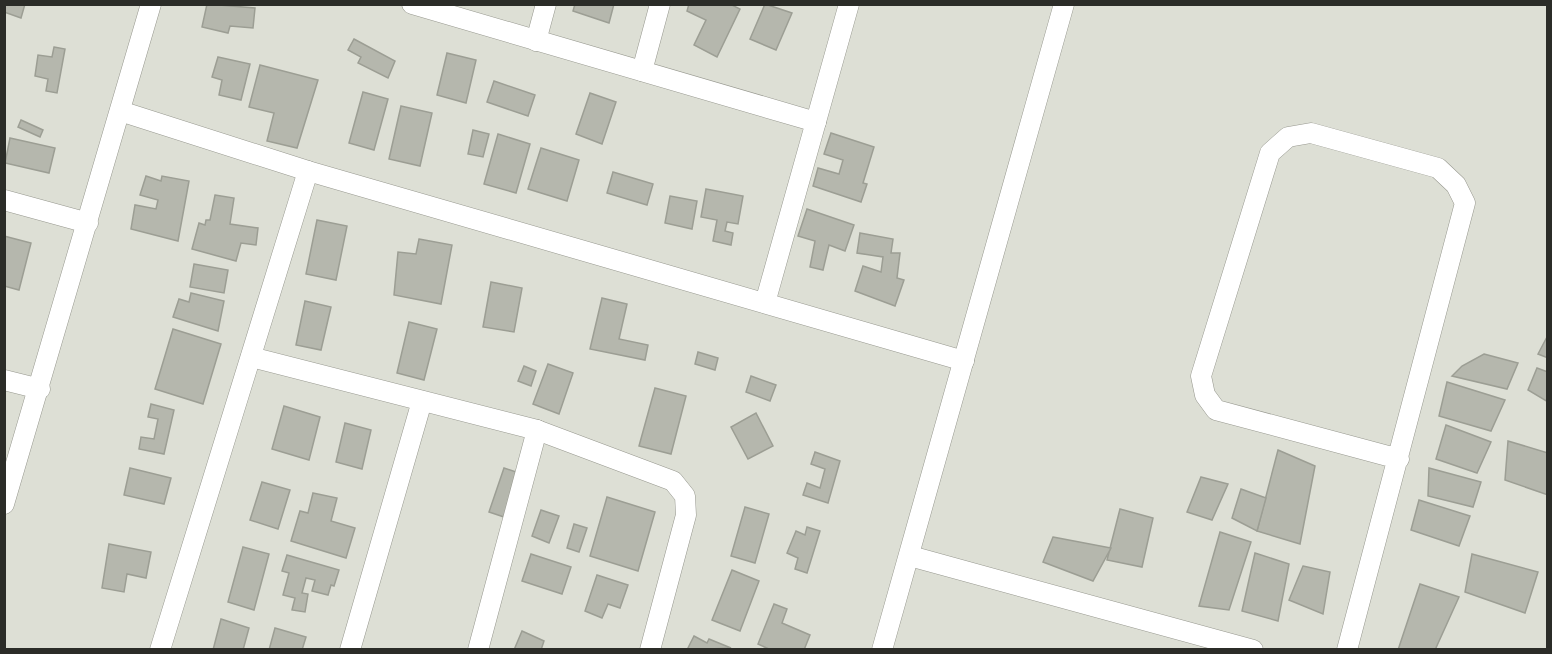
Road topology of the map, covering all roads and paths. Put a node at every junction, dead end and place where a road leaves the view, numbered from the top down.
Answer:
1 (151, 4) edge
2 (412, 4) edge
3 (546, 4) edge
4 (660, 4) edge
5 (849, 4) edge
6 (1064, 4) edge
7 (536, 41) junction
8 (642, 71) junction
9 (120, 111) junction
10 (816, 122) junction
11 (308, 171) junction
12 (4, 200) edge
13 (88, 223) junction
14 (765, 303) junction
15 (251, 357) junction
16 (964, 361) junction
17 (4, 380) edge
18 (40, 389) junction
19 (422, 401) junction
20 (537, 430) junction
21 (1399, 459) junction
22 (4, 504) edge
23 (910, 555) junction
24 (160, 650) edge
25 (350, 650) edge
26 (478, 650) edge
27 (650, 650) edge
28 (882, 650) edge
29 (1253, 650) edge
30 (1347, 650) edge

1 - 9 street
2 - 7 street
3 - 7 street
4 - 8 street
5 - 10 street
6 - 16 street
7 - 8 street
8 - 10 street
9 - 11 street
9 - 13 street
10 - 14 street
11 - 14 street
11 - 15 street
12 - 13 street
13 - 18 street
14 - 16 street
15 - 19 street
15 - 24 street
16 - 23 street
17 - 18 street
18 - 22 street
19 - 20 street
19 - 25 street
20 - 26 street
20 - 27 street
21 - 21 street
21 - 30 street
23 - 28 street
23 - 29 street

